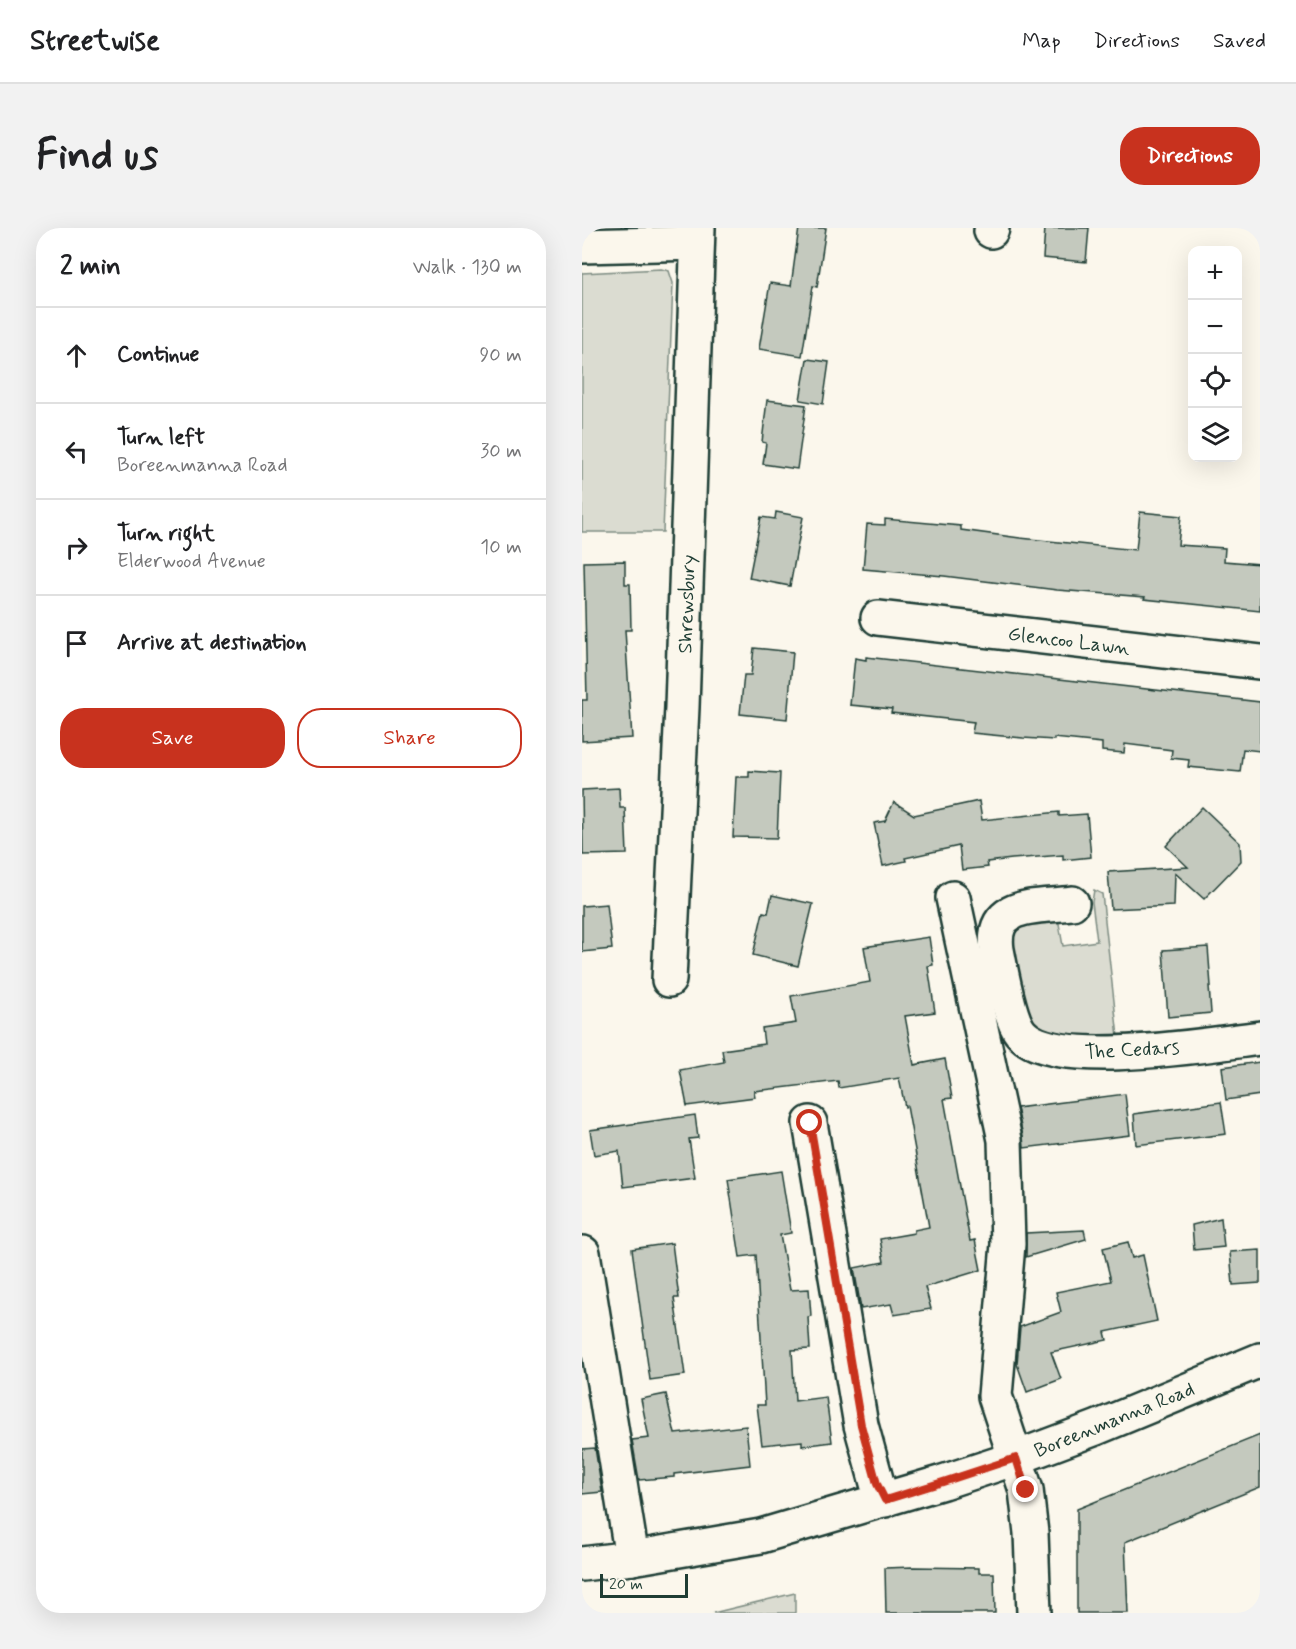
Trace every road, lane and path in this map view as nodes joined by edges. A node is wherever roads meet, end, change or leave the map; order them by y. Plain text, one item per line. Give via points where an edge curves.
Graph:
1 (698, 236) edge
2 (582, 246) edge
3 (878, 618) dead end
4 (1260, 662) edge
5 (953, 898) dead end
6 (1072, 903) dead end
7 (669, 980) dead end
8 (1260, 1038) edge
9 (810, 1123) dead end
10 (583, 1253) edge
11 (1260, 1360) edge
12 (1016, 1458) junction
13 (885, 1500) junction
14 (632, 1558) junction
15 (582, 1564) edge
16 (1034, 1613) edge

1 - 2 street
1 - 7 street, Shrewsbury
3 - 4 street, Glencoo Lawn
5 - 12 street via 1005,1140 1008,1244 994,1389
6 - 8 street, The Cedars via 1022,909 1004,916 999,925 997,950 1015,1025 1022,1035 1052,1048 1101,1053
9 - 13 street via 861,1425
10 - 14 street
11 - 12 street, Boreenmanna Road
12 - 13 street, Boreenmanna Road
12 - 16 street via 1026,1490 1031,1533
13 - 14 street, Boreenmanna Road via 761,1536
14 - 15 street, Boreenmanna Road

